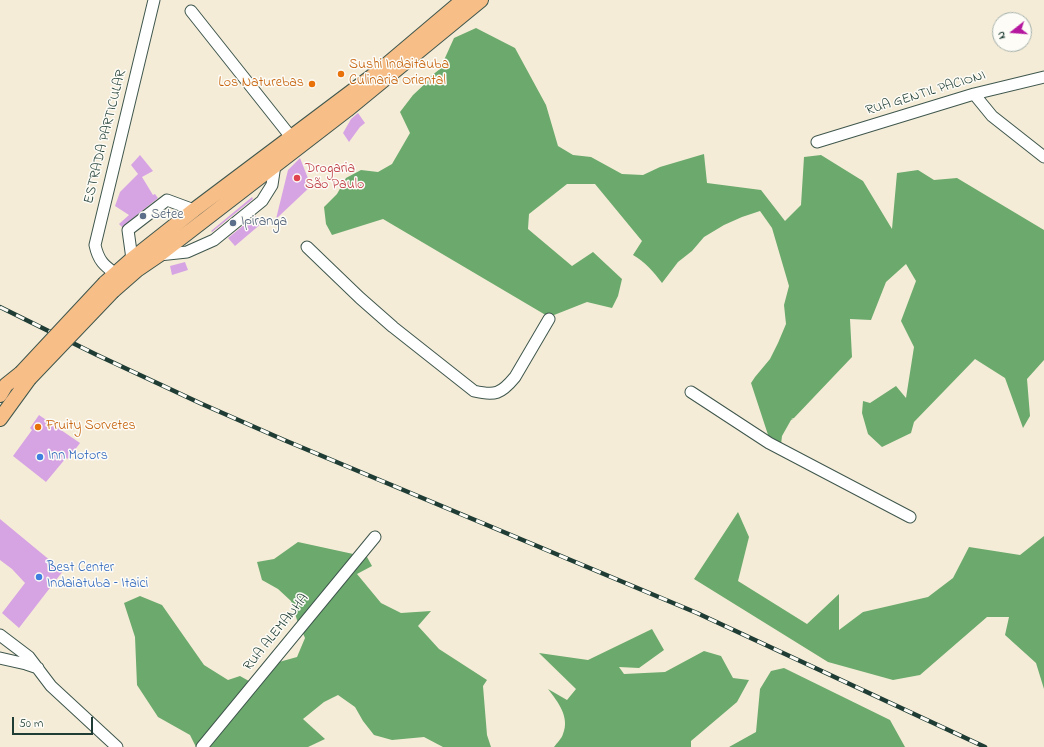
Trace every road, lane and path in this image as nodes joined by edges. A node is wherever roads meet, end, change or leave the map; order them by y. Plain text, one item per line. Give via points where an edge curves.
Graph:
1 (154, 0) edge
2 (463, 0) edge
3 (481, 0) edge
4 (191, 11) dead end
5 (1044, 77) edge
6 (974, 94) junction
7 (292, 137) junction
8 (817, 142) dead end
9 (1044, 157) edge
10 (275, 165) junction
11 (194, 210) junction
12 (306, 247) dead end
13 (159, 255) junction
14 (132, 259) junction
15 (115, 282) junction
16 (549, 319) dead end
17 (6, 388) edge
18 (691, 392) dead end
19 (0, 419) edge
20 (910, 517) dead end
21 (374, 537) dead end
22 (0, 635) edge
23 (0, 648) edge
24 (0, 658) edge
25 (39, 669) junction
26 (117, 747) edge
27 (202, 747) edge

1 - 15 street, ESTRADA PARTICULAR via 95,245 97,254
2 - 7 main road via 379,71
3 - 10 main road
4 - 7 street
5 - 6 street, RUA GENTIL PACIONI
6 - 8 street, RUA GENTIL PACIONI
6 - 9 street via 992,116
7 - 11 main road
10 - 13 main road
10 - 13 street via 272,185 262,201 214,240 187,252
11 - 14 main road
11 - 14 street via 167,200 128,230
12 - 16 street via 382,318 474,391 494,394 508,385
13 - 15 main road
14 - 15 main road
15 - 17 main road, bridge via 25,376
17 - 19 main road
18 - 20 street via 769,443
21 - 27 street, RUA ALEMANHA
22 - 23 street
22 - 25 street via 29,657
24 - 25 street
25 - 26 street via 51,686

